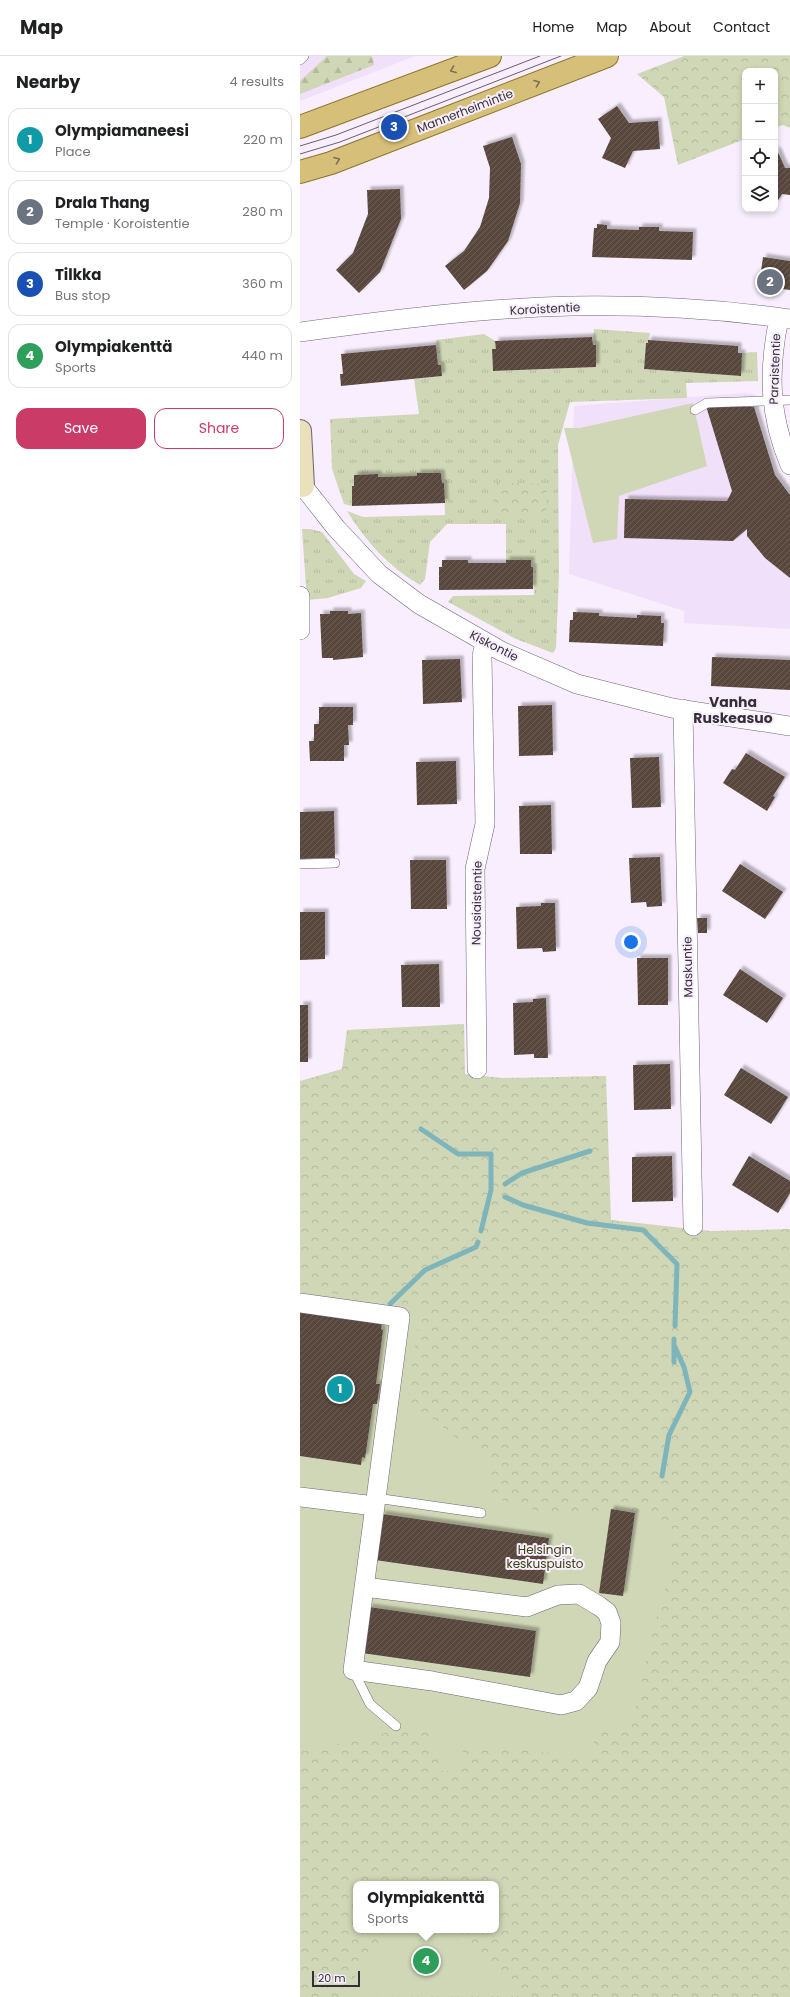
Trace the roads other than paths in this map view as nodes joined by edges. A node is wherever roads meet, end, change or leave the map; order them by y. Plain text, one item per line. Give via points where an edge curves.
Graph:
1 (304, 56) edge
2 (490, 56) edge
3 (607, 56) edge
4 (300, 60) edge
5 (300, 128) edge
6 (300, 172) edge
7 (784, 318) edge
8 (300, 332) edge
9 (781, 400) edge
10 (695, 410) dead end
11 (300, 430) edge
12 (790, 465) edge
13 (301, 494) edge
14 (300, 596) edge
15 (300, 630) edge
16 (485, 643) junction
17 (682, 709) junction
18 (790, 726) edge
19 (335, 863) dead end
20 (300, 864) edge
21 (477, 1069) dead end
22 (693, 1226) dead end
23 (300, 1303) edge
24 (300, 1497) edge
25 (375, 1502) junction
26 (480, 1513) dead end
27 (364, 1587) junction
28 (353, 1670) junction
29 (396, 1726) dead end

1 - 4 lane
2 -> 5 main road
6 -> 3 main road, Mannerheimintie via 331,163
7 - 8 street, Koroistentie via 706,311 572,306 442,315
7 - 9 street, Paraistentie via 773,349
9 - 10 lane via 707,402
9 - 12 street, Paraistentie via 776,425
11 - 13 street, Kiskontie
13 - 16 street, Kiskontie via 379,574 419,604
14 - 15 street
16 - 17 street, Kiskontie via 577,684
16 - 21 street, Nousiaistentie via 482,656 485,824 475,869
17 - 18 street, Kiskontie
17 - 22 street, Maskuntie
19 - 20 lane
23 - 25 street via 400,1317
24 - 25 street
25 - 26 lane
25 - 27 street
27 - 28 street
27 - 28 street via 527,1607 558,1595 579,1594 607,1612 611,1622 610,1642 598,1661 588,1688 576,1701 561,1705 432,1681
28 - 29 lane via 370,1704

